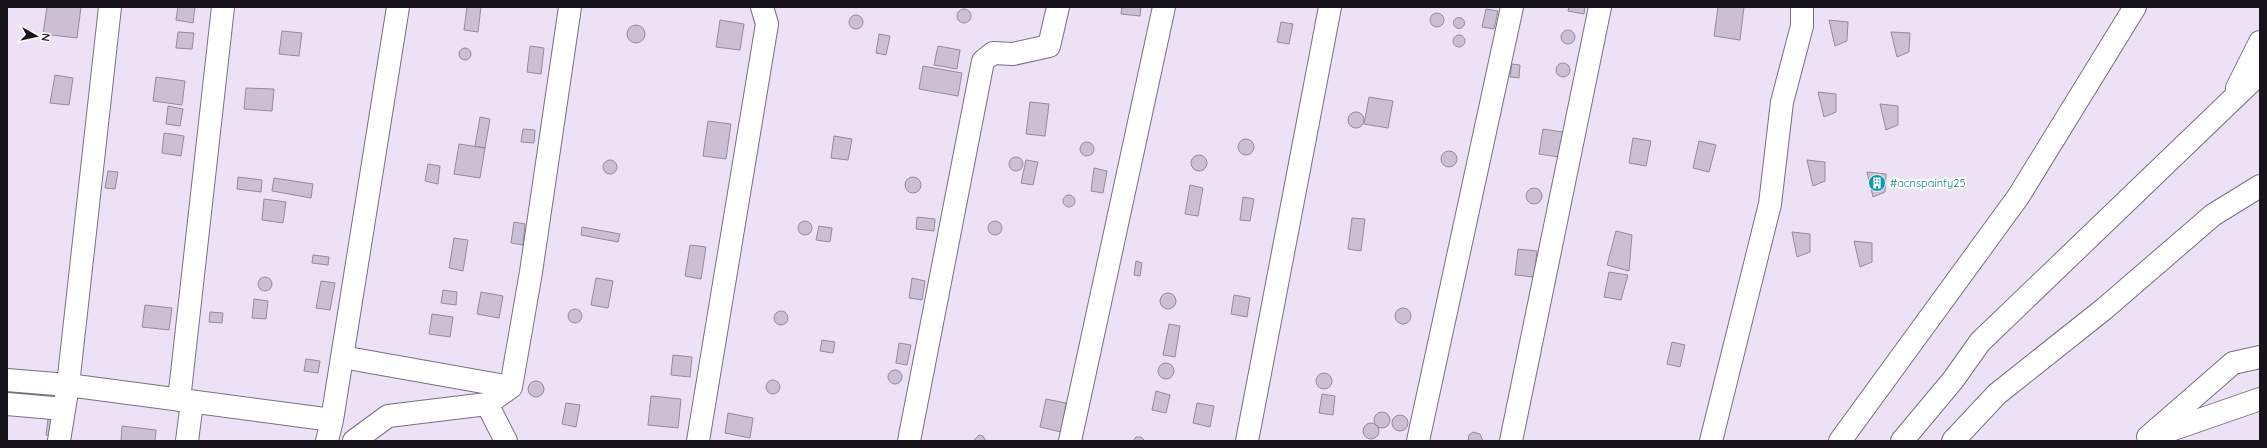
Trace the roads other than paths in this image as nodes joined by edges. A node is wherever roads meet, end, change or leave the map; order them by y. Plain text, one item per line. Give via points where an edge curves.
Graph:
1 (110, 7) edge
2 (223, 7) edge
3 (398, 7) edge
4 (570, 7) edge
5 (762, 7) edge
6 (1058, 7) edge
7 (1164, 7) edge
8 (1330, 7) edge
9 (1512, 7) edge
10 (1600, 7) edge
11 (1802, 7) edge
12 (2135, 7) edge
13 (2260, 42) edge
14 (2260, 73) edge
15 (2230, 101) junction
16 (2260, 186) edge
17 (342, 357) junction
18 (2260, 357) edge
19 (7, 380) edge
20 (68, 385) junction
21 (510, 387) junction
22 (2260, 399) edge
23 (186, 401) junction
24 (7, 404) edge
25 (487, 404) junction
26 (64, 409) junction
27 (332, 420) junction
28 (2143, 439) edge
29 (59, 441) edge
30 (187, 441) edge
31 (327, 441) edge
32 (354, 441) edge
33 (506, 441) edge
34 (698, 441) edge
35 (909, 441) edge
36 (1070, 441) edge
37 (1247, 441) edge
38 (1418, 441) edge
39 (1511, 441) edge
40 (1711, 441) edge
41 (1840, 441) edge
42 (1902, 441) edge
43 (1953, 441) edge

1 - 20 street
2 - 23 street
3 - 17 street
4 - 21 street via 532,265
5 - 34 street via 767,24
6 - 35 street via 1049,46 1013,54 993,53 983,61
7 - 36 street
8 - 37 street
9 - 38 street
10 - 39 street
11 - 40 street via 1802,26 1782,102 1770,204
12 - 41 street via 2018,197
13 - 15 street
14 - 15 street
15 - 42 street via 1980,342 1953,380
16 - 43 street via 2213,215 2104,309 1997,394
17 - 21 street
17 - 27 street
18 - 28 street via 2233,363
19 - 20 street
20 - 23 street
20 - 26 street
21 - 25 street
22 - 28 street
23 - 27 street
23 - 30 street
24 - 26 street
25 - 32 street via 388,416
25 - 33 street
26 - 29 street
27 - 31 street

